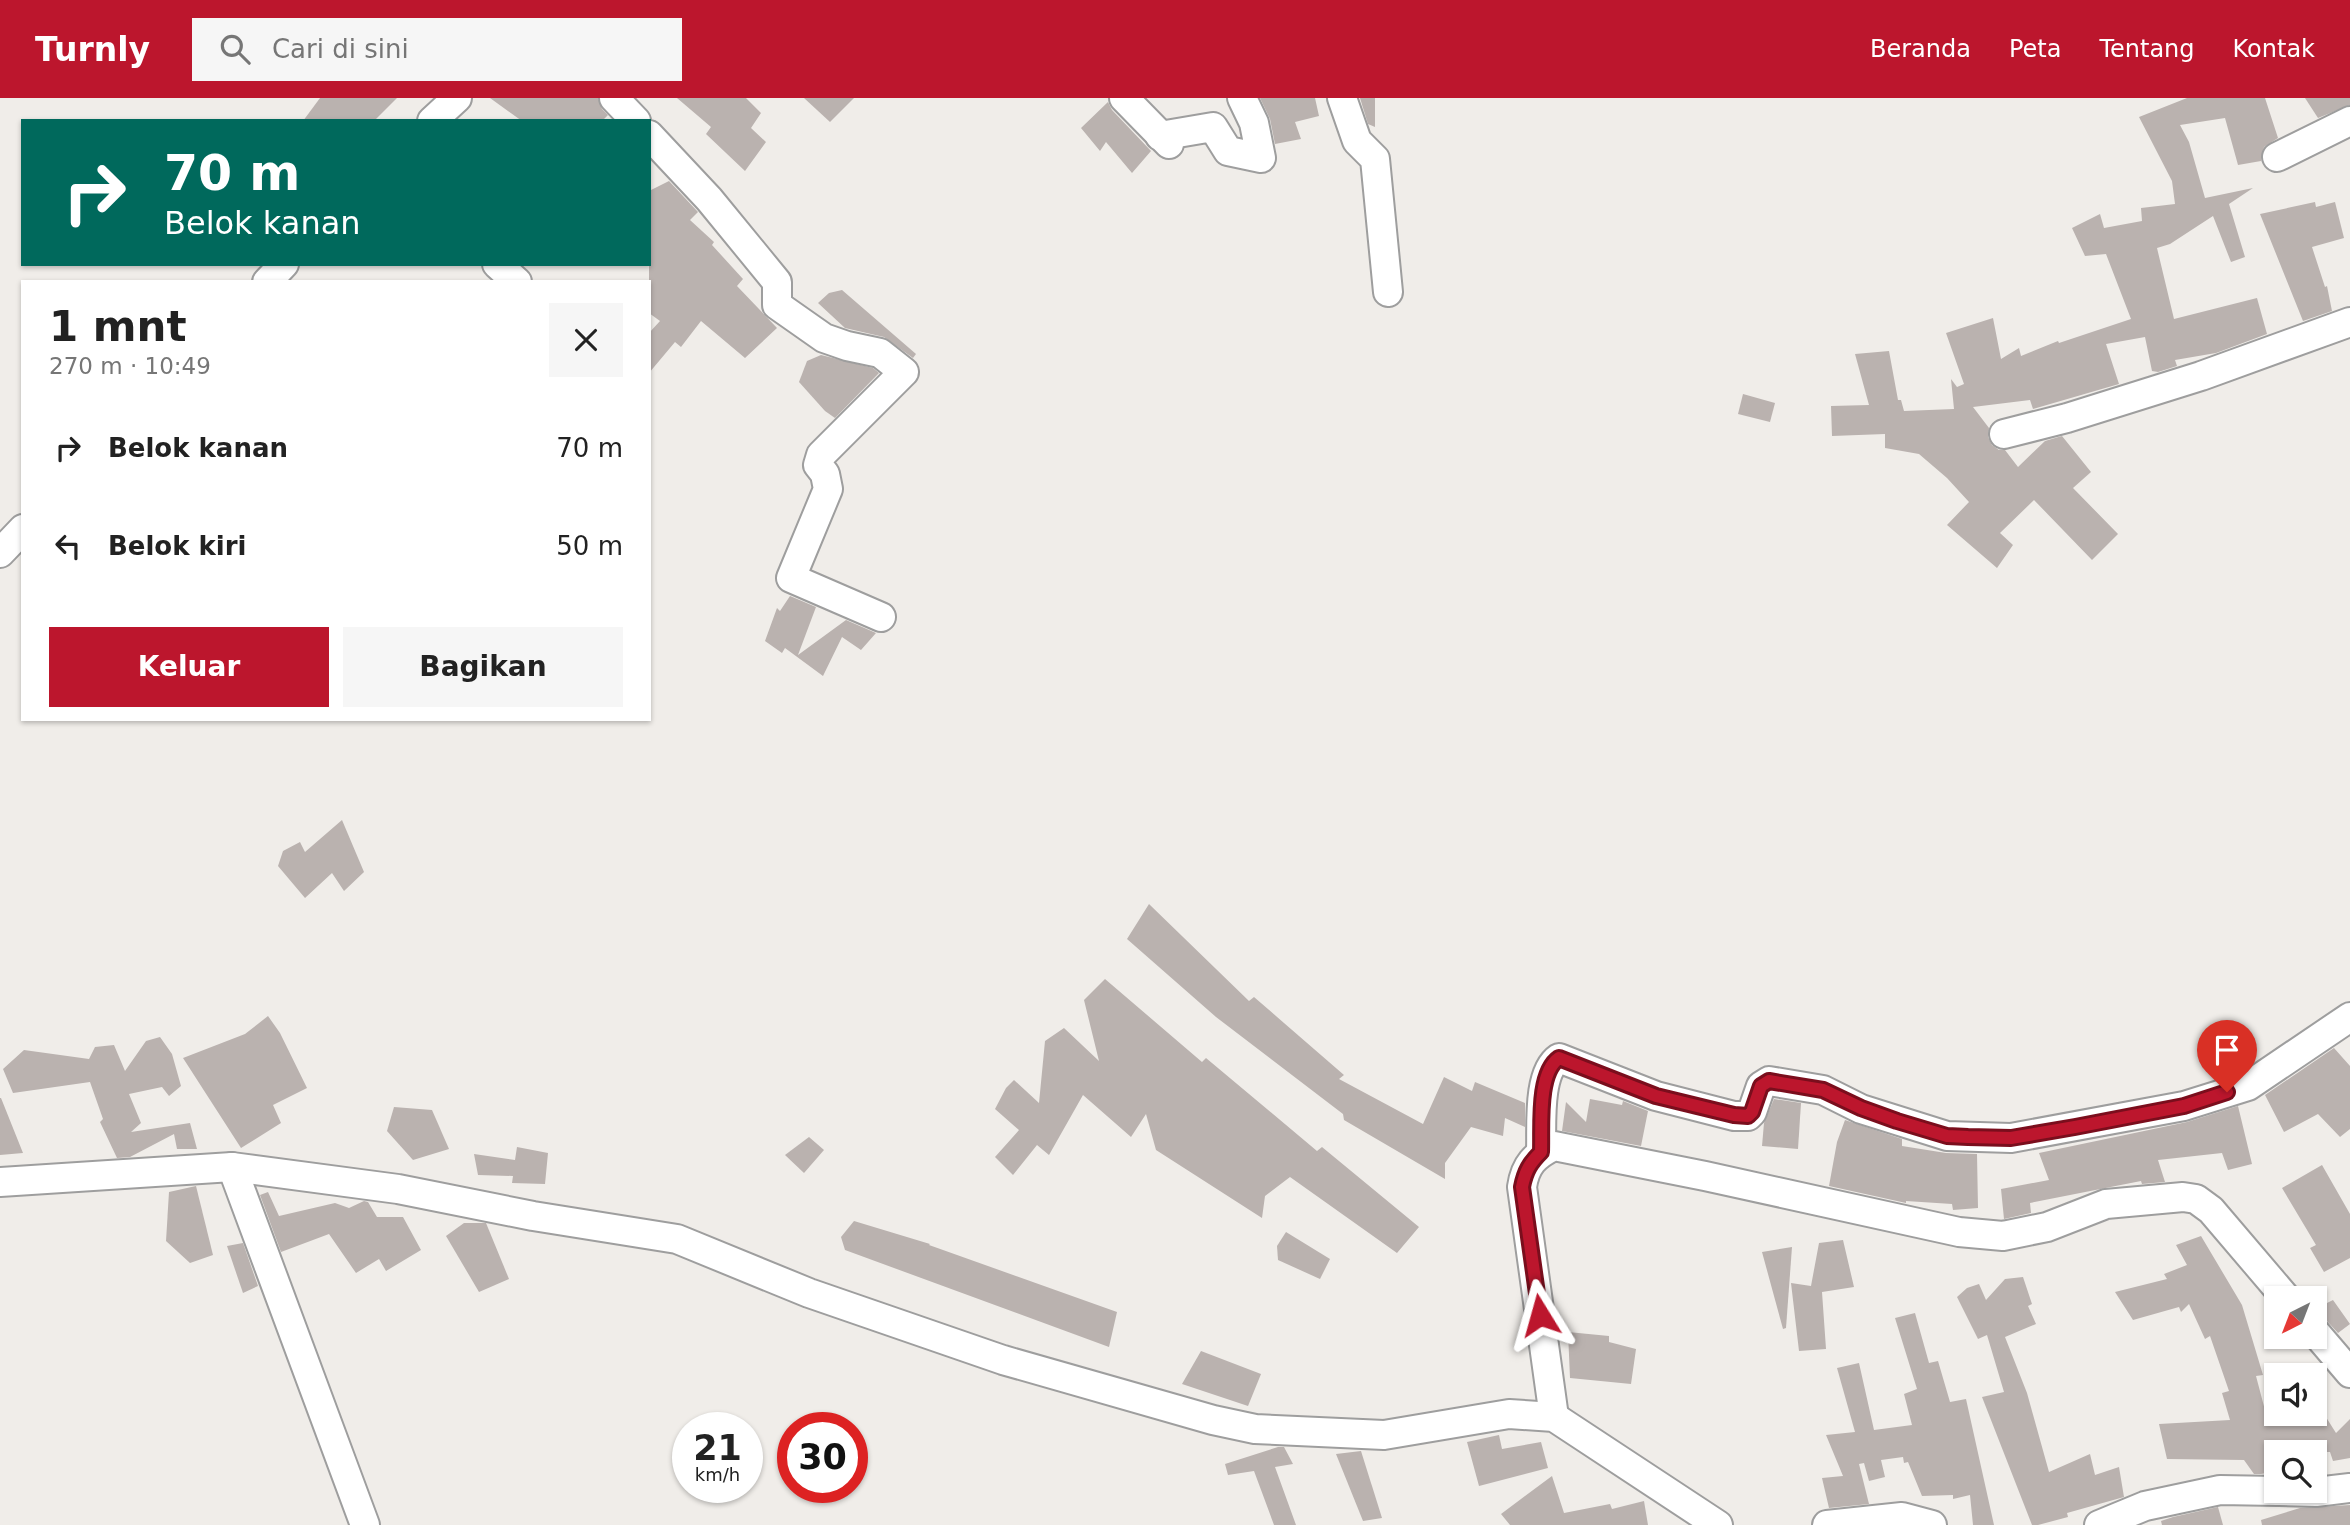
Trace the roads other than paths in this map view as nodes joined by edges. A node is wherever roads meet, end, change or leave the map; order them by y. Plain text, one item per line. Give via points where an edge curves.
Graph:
1 (457, 98) edge
2 (614, 98) edge
3 (1124, 98) edge
4 (1242, 98) edge
5 (1342, 98) edge
6 (434, 119) edge
7 (634, 119) edge
8 (2350, 121) edge
9 (651, 137) edge
10 (2277, 157) dead end
11 (282, 266) edge
12 (499, 266) edge
13 (269, 280) edge
14 (515, 280) edge
15 (1388, 292) dead end
16 (2350, 322) edge
17 (2004, 434) dead end
18 (21, 531) edge
19 (0, 553) edge
20 (881, 617) dead end
21 (2350, 1017) edge
22 (1541, 1152) junction
23 (232, 1167) junction
24 (0, 1182) edge
25 (2276, 1286) edge
26 (2328, 1347) edge
27 (2350, 1373) edge
28 (1554, 1418) junction
29 (2350, 1489) edge
30 (2264, 1491) edge
31 (2327, 1491) edge
32 (365, 1525) edge
33 (1718, 1525) edge
34 (1827, 1525) edge
35 (1932, 1525) edge
36 (2099, 1525) edge

1 - 6 street
2 - 7 street
3 - 4 street via 1164,140 1213,127 1228,151 1261,158 1254,123
5 - 15 street via 1357,141 1375,159
8 - 10 street
9 - 20 street via 778,282 777,305 824,338 880,353 904,372 821,455 818,465 828,489 791,578
11 - 13 street
12 - 14 street
16 - 17 street via 2201,376
18 - 19 street
21 - 22 street via 2248,1086 2184,1106 2011,1138 1947,1136 1861,1108 1823,1090 1769,1081 1761,1086 1748,1116 1734,1115 1656,1096 1559,1058 1544,1083
22 - 25 street via 1554,1146 1570,1148 1959,1231 2003,1236 2047,1227 2106,1205 2196,1199 2211,1210
22 - 28 street via 1524,1173 1522,1187
23 - 24 street
23 - 28 street via 398,1189 677,1239 809,1293 1003,1360 1255,1429 1384,1435 1509,1414
23 - 32 street
26 - 27 street
28 - 33 street
29 - 31 street
30 - 36 street via 2220,1490 2145,1506
34 - 35 street via 1902,1517

